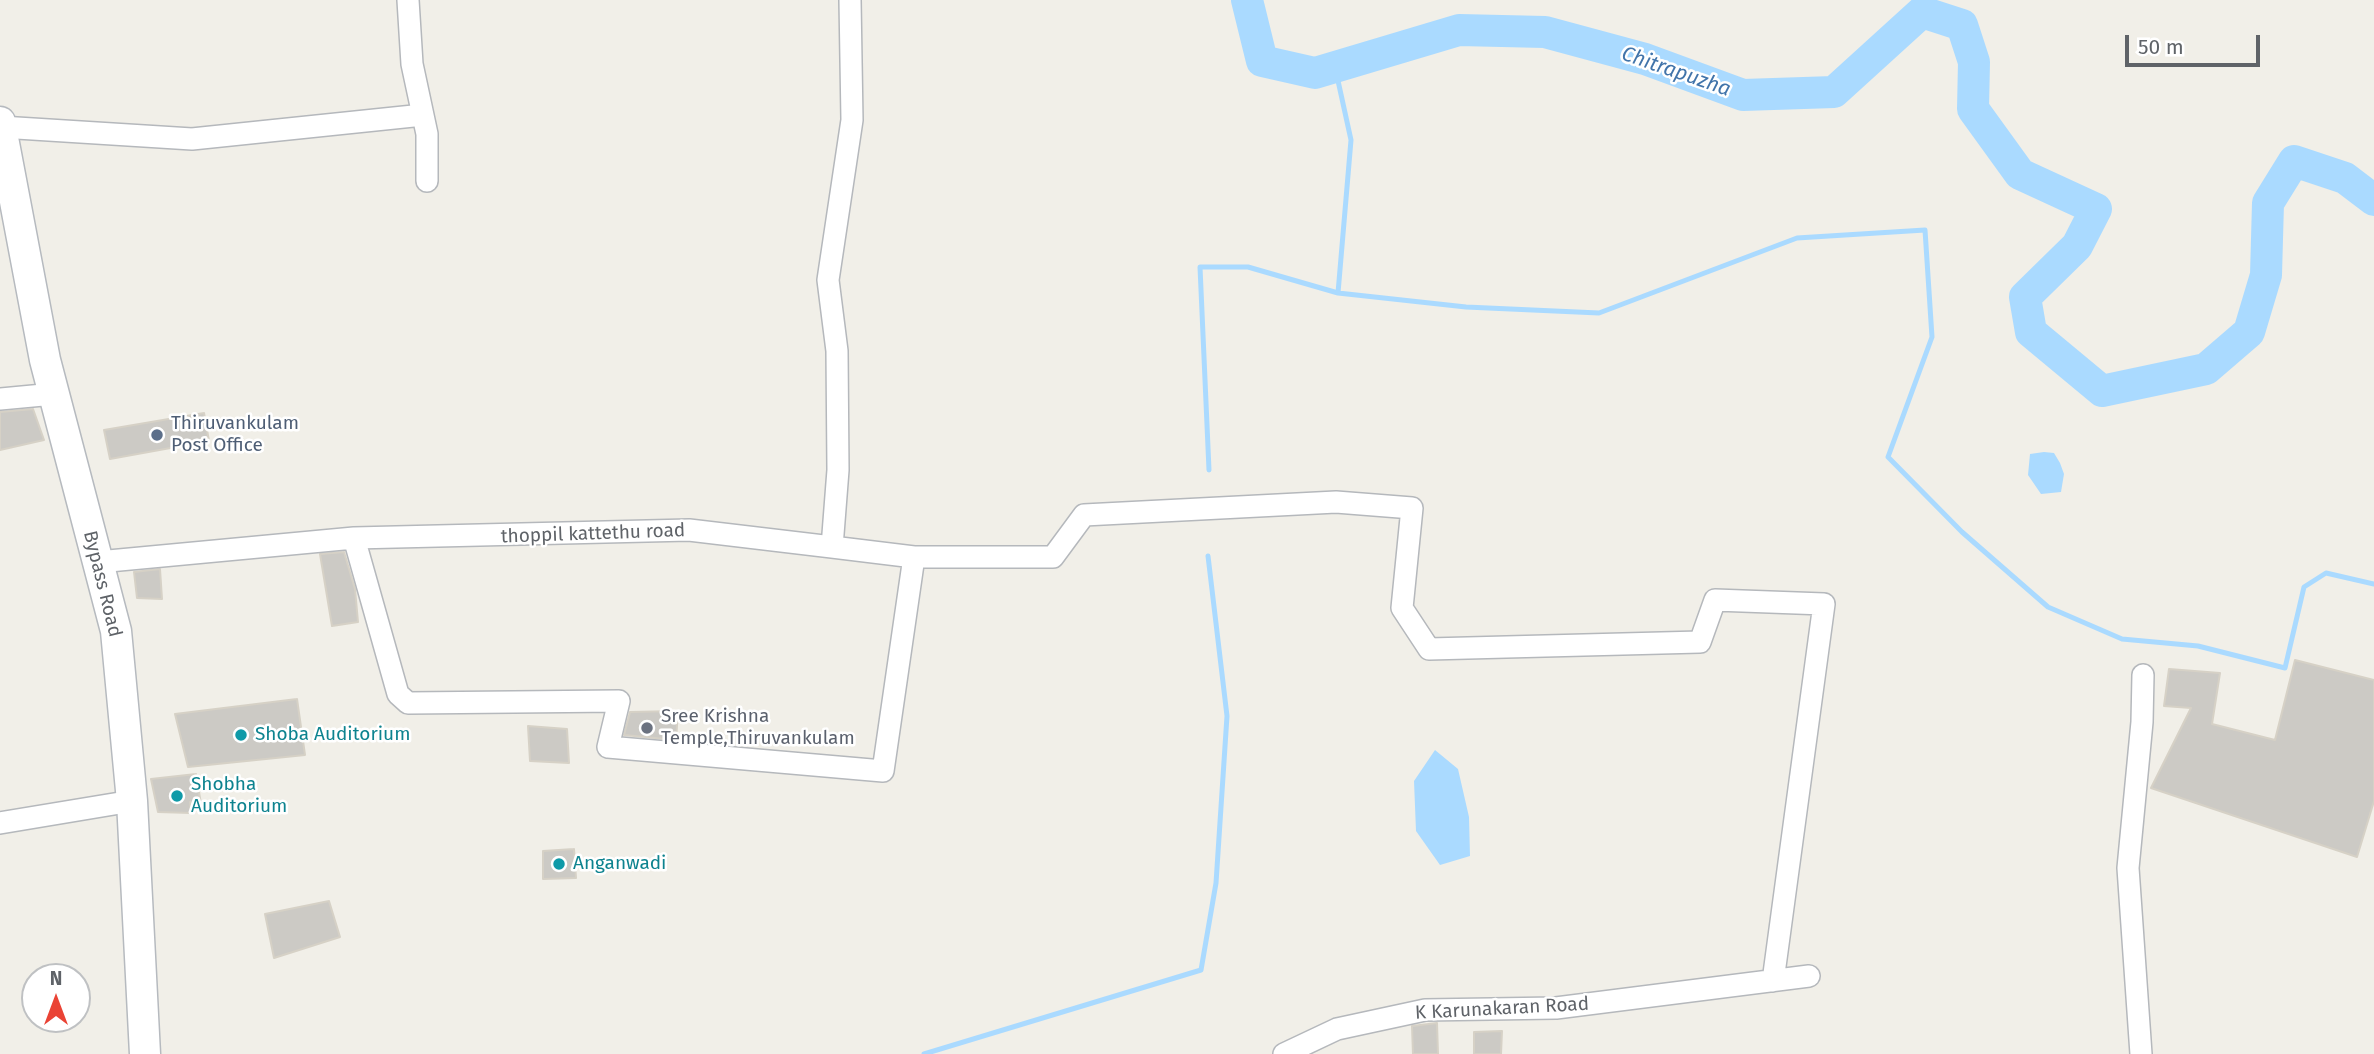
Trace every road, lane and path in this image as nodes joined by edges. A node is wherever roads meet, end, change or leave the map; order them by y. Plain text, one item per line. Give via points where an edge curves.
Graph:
1 (408, 0) edge
2 (850, 0) edge
3 (423, 115) junction
4 (0, 125) edge
5 (427, 181) dead end
6 (54, 394) junction
7 (0, 399) edge
8 (354, 538) junction
9 (832, 547) junction
10 (914, 557) junction
11 (98, 562) junction
12 (2143, 675) dead end
13 (132, 801) junction
14 (0, 823) edge
15 (1809, 976) dead end
16 (1773, 981) junction
17 (145, 1054) edge
18 (1284, 1054) edge
19 (2141, 1054) edge

1 - 3 street via 412,64
2 - 9 street via 852,120 828,280 837,351 838,470
3 - 4 street via 192,139
3 - 5 street
4 - 6 main road, Bypass Road
6 - 7 street
6 - 11 main road, Bypass Road
8 - 9 street, thoppil kattethu road via 689,530
8 - 10 street via 398,694 408,704 619,701 608,747 883,771
8 - 11 street, thoppil kattethu road
9 - 10 street, thoppil kattethu road
10 - 16 street, thoppil kattethu road via 1053,557 1084,514 1336,502 1412,508 1402,608 1429,649 1700,642 1715,600 1824,604
11 - 13 main road, Bypass Road via 116,631
12 - 19 street via 2128,868
13 - 14 street
13 - 17 main road, Bypass Road
15 - 16 street, K Karunakaran Road
16 - 18 street, K Karunakaran Road via 1556,1008 1425,1010 1337,1029

